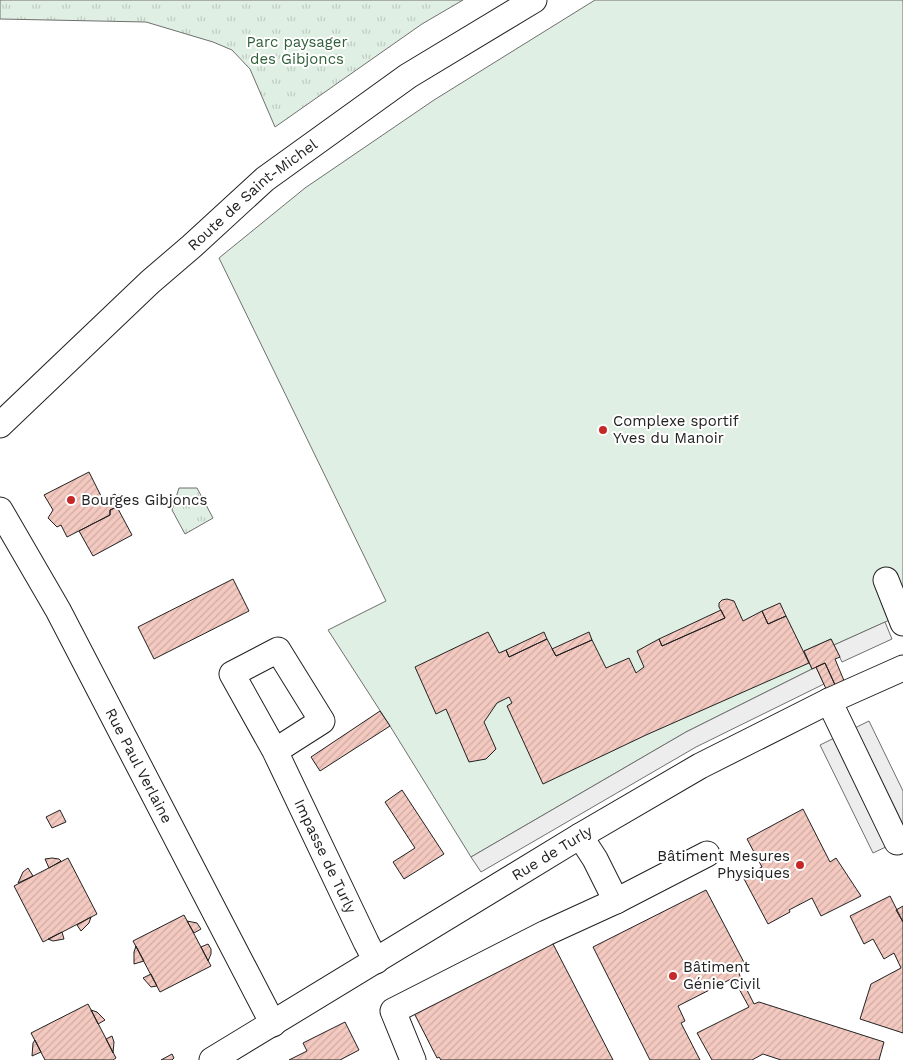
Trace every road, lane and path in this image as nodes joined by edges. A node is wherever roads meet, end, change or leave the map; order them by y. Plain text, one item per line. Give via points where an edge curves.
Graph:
1 (534, 0) edge
2 (0, 425) edge
3 (0, 510) edge
4 (886, 580) dead end
5 (903, 623) edge
6 (903, 668) edge
7 (829, 701) junction
8 (275, 751) dead end
9 (580, 836) junction
10 (897, 842) dead end
11 (706, 854) dead end
12 (616, 901) junction
13 (376, 961) junction
14 (273, 1024) junction
15 (212, 1060) edge
16 (413, 1060) edge

1 - 2 street, Route de Saint-Michel via 408,76 265,179 150,282
3 - 14 street, Rue Paul Verlaine via 58,610
4 - 5 street
6 - 7 street, Rue de Turly
7 - 9 street, Rue de Turly via 700,766
7 - 10 street
8 - 13 street, Impasse de Turly
9 - 12 street
9 - 13 street, Rue de Turly
11 - 12 street
12 - 16 street via 393,1011
13 - 14 street, Rue de Turly
14 - 15 street, Rue de Turly

